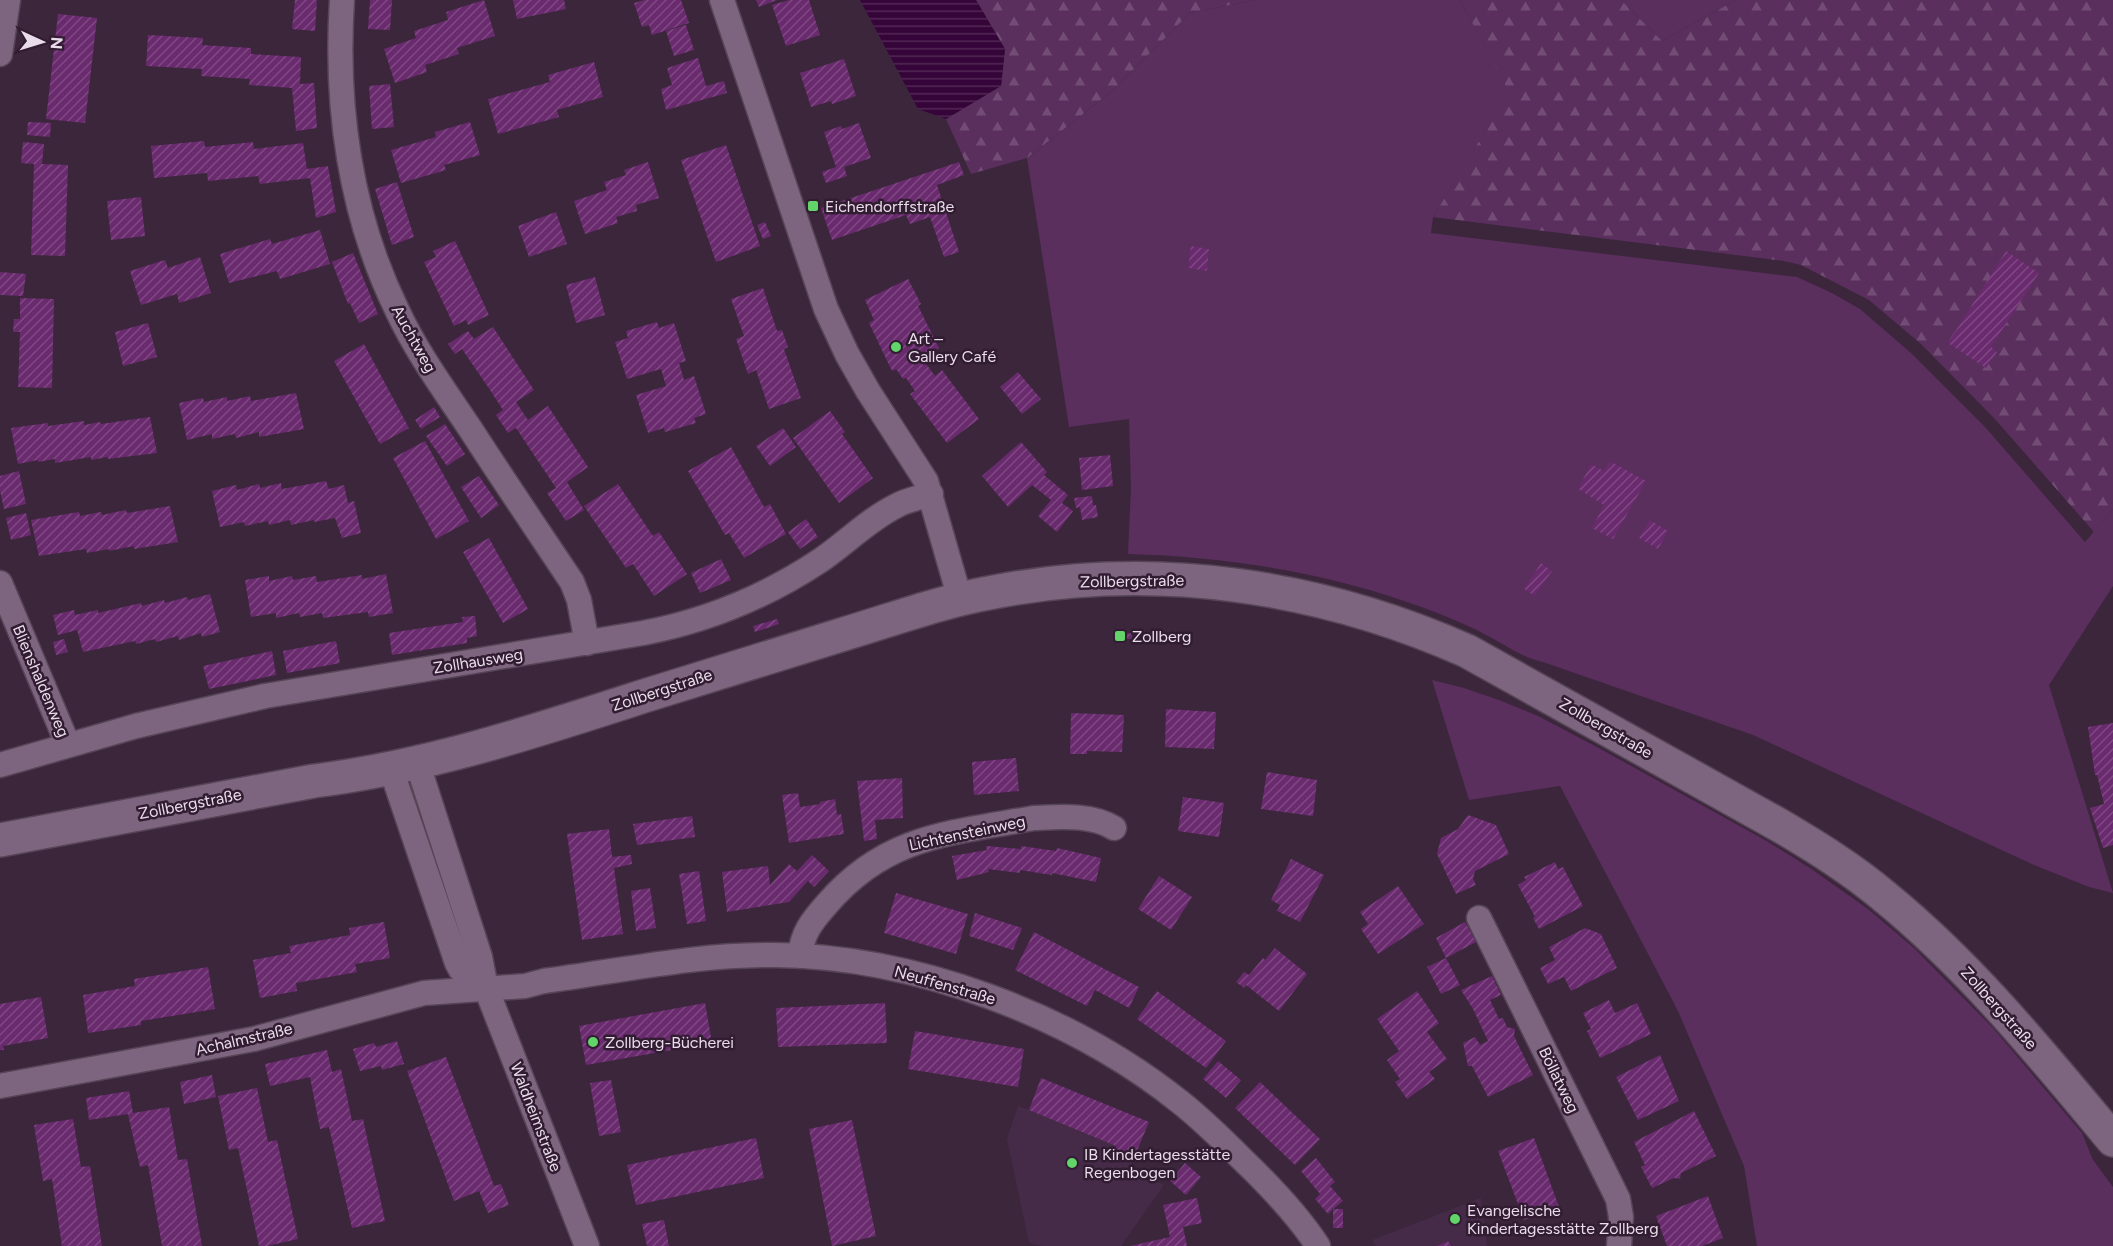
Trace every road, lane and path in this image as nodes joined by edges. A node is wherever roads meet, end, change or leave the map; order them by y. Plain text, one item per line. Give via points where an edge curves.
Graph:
1 (8, 0) edge
2 (342, 0) edge
3 (722, 0) edge
4 (0, 54) edge
5 (931, 494) junction
6 (0, 583) edge
7 (960, 599) junction
8 (587, 643) junction
9 (68, 745) junction
10 (0, 765) edge
11 (404, 766) junction
12 (1114, 828) dead end
13 (0, 840) edge
14 (1479, 918) dead end
15 (800, 956) junction
16 (486, 988) junction
17 (0, 1086) edge
18 (2113, 1140) edge
19 (587, 1246) edge
20 (1318, 1246) edge
21 (1619, 1246) edge

1 - 4 street
2 - 8 street, Auchtweg via 340,73 349,163 385,283 428,365 572,582
3 - 5 street via 826,309 868,391 920,468
5 - 7 street
5 - 8 street, Zollhausweg via 892,508 820,561 731,608 671,628
6 - 9 street, Blienshaldenweg
7 - 11 main road, Zollbergstraße via 542,729
7 - 18 main road, Zollbergstraße via 1104,579 1209,581 1272,589 1332,603 1388,619 1467,651 1779,825 1860,877 1909,917 1972,978
8 - 9 street, Zollhausweg via 265,696
9 - 10 street, Zollhausweg
11 - 13 main road, Zollbergstraße
11 - 16 street via 457,963
12 - 15 street, Lichtensteinweg via 1094,820 1034,818 921,840 901,848 863,870 832,898 804,933
14 - 21 street, Böllatweg via 1618,1199
15 - 16 street, Neuffenstraße via 687,962 525,986
15 - 20 street, Neuffenstraße via 897,970 948,984 1013,1006 1079,1038 1179,1101 1266,1182
16 - 17 street, Achalmstraße via 424,993 254,1039
16 - 19 street, Waldheimstraße

